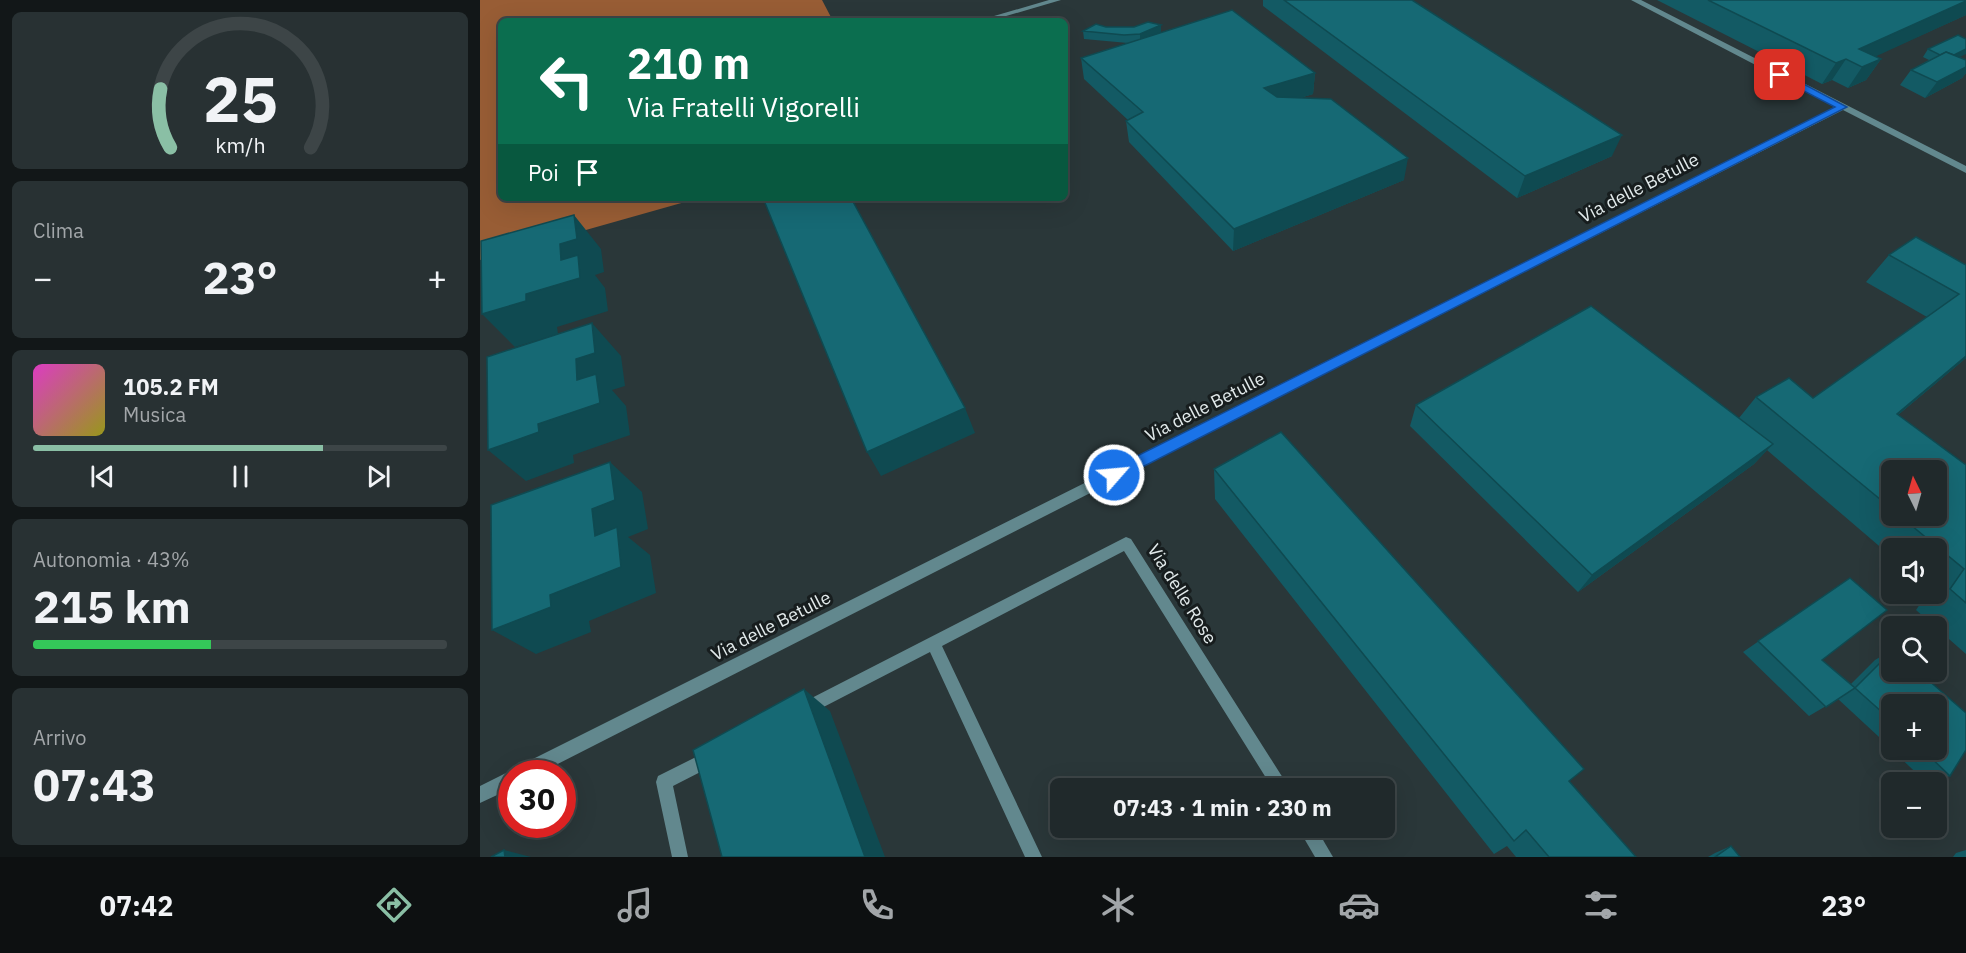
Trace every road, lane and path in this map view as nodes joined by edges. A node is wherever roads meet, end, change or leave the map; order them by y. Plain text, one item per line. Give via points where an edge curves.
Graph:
1 (1057, 0) edge
2 (1635, 0) edge
3 (992, 18) edge
4 (1842, 107) junction
5 (1966, 170) edge
6 (933, 643) junction
7 (788, 718) edge
8 (726, 750) edge
9 (549, 760) edge
10 (1275, 778) edge
11 (498, 786) edge
12 (480, 795) edge
13 (1313, 838) edge
14 (680, 857) edge
15 (1034, 857) edge
16 (1325, 857) edge

1 - 3 street
2 - 4 street
4 - 5 street
4 - 9 street, Via delle Betulle
6 - 7 street, Via delle Rose
6 - 10 street, Via delle Rose via 1126,543
6 - 15 street
8 - 14 street via 664,782
11 - 12 street
13 - 16 street

